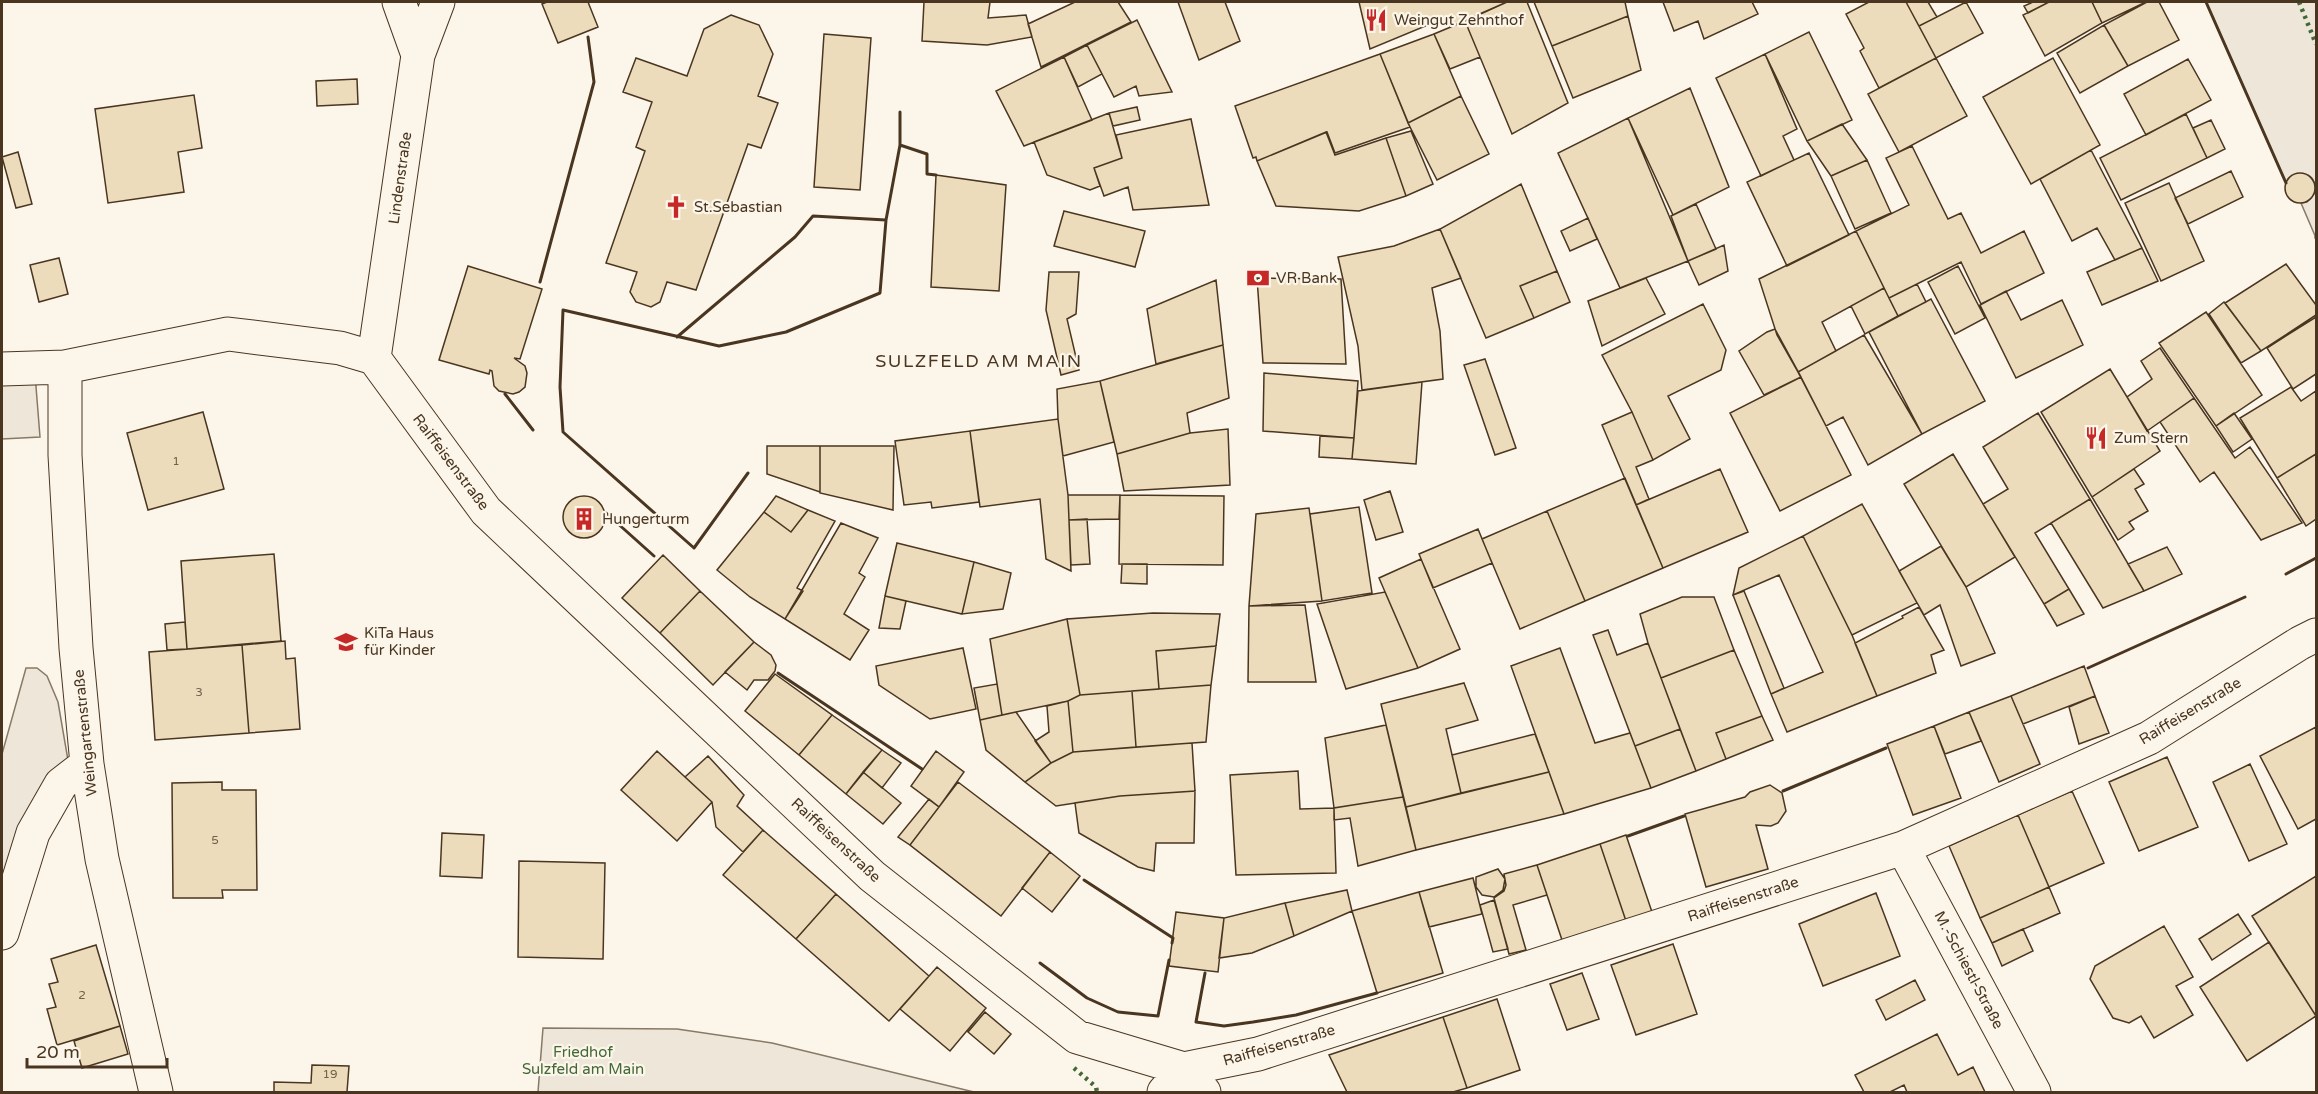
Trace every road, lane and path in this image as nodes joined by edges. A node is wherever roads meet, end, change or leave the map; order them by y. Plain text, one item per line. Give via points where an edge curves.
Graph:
1 (399, 2) edge
2 (438, 2) edge
3 (418, 55) junction
4 (374, 358) junction
5 (65, 367) junction
6 (2, 369) edge
7 (2316, 635) edge
8 (87, 764) junction
9 (1903, 848) junction
10 (2, 933) edge
11 (1184, 1085) edge
12 (156, 1092) edge
13 (2034, 1092) edge

1 - 3 street, Lindenstraße
2 - 3 street
3 - 4 street, Lindenstraße
4 - 5 street via 340,348 228,334
4 - 11 street, Raiffeisenstraße via 486,511 872,876 1077,1037
5 - 6 street
5 - 8 street, Weingartenstraße via 66,478
7 - 9 street, Raiffeisenstraße via 2149,738
8 - 10 street via 61,784 46,807 33,833
8 - 12 street, Weingartenstraße via 102,859
9 - 11 street, Raiffeisenstraße via 1258,1054
9 - 13 street, M.-Schiestl-Straße

